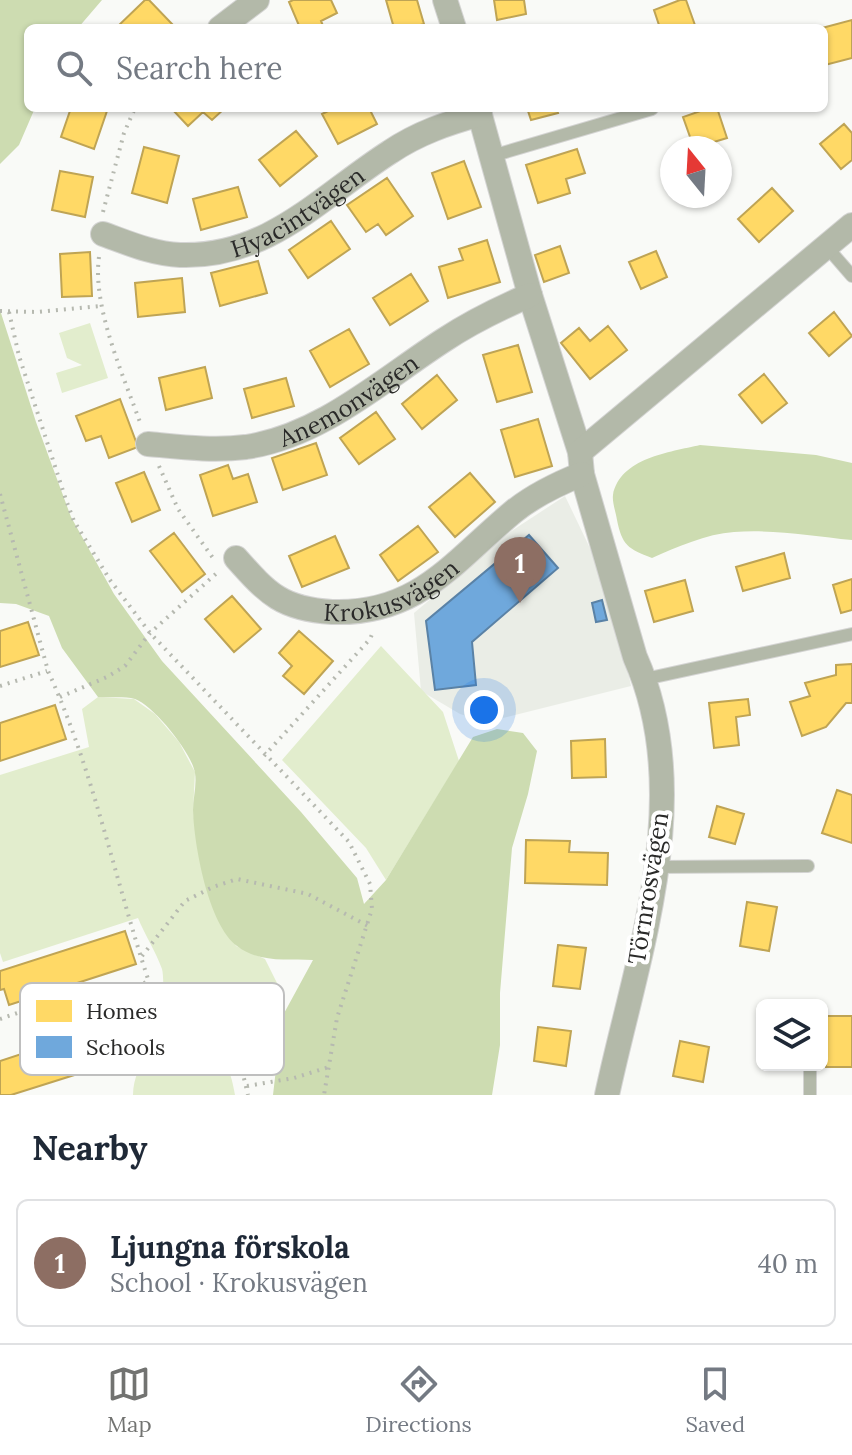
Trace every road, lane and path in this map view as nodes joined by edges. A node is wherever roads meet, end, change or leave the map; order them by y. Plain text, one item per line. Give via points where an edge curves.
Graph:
1 (257, 0) edge
2 (445, 0) edge
3 (225, 24) edge
4 (453, 24) edge
5 (133, 112) edge
6 (476, 112) edge
7 (479, 112) edge
8 (642, 112) edge
9 (492, 156) junction
10 (852, 225) edge
11 (103, 234) junction
12 (826, 246) junction
13 (852, 276) edge
14 (530, 295) junction
15 (102, 306) junction
16 (0, 311) edge
17 (9, 312) junction
18 (148, 444) junction
19 (581, 463) junction
20 (0, 494) edge
21 (236, 558) dead end
22 (376, 609) junction
23 (150, 633) junction
24 (852, 634) edge
25 (48, 671) junction
26 (645, 679) junction
27 (0, 686) edge
28 (60, 697) junction
29 (264, 756) junction
30 (808, 866) dead end
31 (656, 867) junction
32 (368, 926) junction
33 (142, 956) junction
34 (148, 981) joint
35 (144, 983) edge
36 (20, 1012) edge
37 (0, 1019) edge
38 (329, 1067) junction
39 (810, 1071) edge
40 (244, 1075) edge
41 (247, 1086) junction
42 (248, 1095) edge
43 (324, 1095) edge
44 (607, 1095) edge
45 (810, 1095) edge

1 - 3 street
2 - 4 street
5 - 11 path via 103,210
6 - 11 street, Hyacintvägen via 411,139 283,229 251,243 181,255
7 - 9 street, Törnrosvägen
8 - 9 lane
9 - 14 street, Törnrosvägen
10 - 12 street, Krokusvägen
11 - 15 path via 98,261
12 - 13 lane
12 - 19 street, Krokusvägen
14 - 18 street, Anemonvägen via 445,339 332,416 283,437 207,450
14 - 19 street, Törnrosvägen
15 - 17 path
15 - 18 path
16 - 17 path
17 - 23 path via 74,521
18 - 23 path via 178,509 221,570
19 - 22 street, Krokusvägen via 514,511 417,594
19 - 26 street, Törnrosvägen
20 - 25 path
21 - 22 street, Krokusvägen via 264,590 297,608
22 - 29 path via 370,639
23 - 28 path via 125,666
23 - 29 path
24 - 26 lane
25 - 27 path
25 - 28 path
26 - 31 street, Törnrosvägen via 660,744 663,804
28 - 33 path
29 - 32 path via 349,842 370,884
30 - 31 lane
31 - 44 street, Törnrosvägen
32 - 33 path via 308,894 237,879 185,901
32 - 38 path via 337,1018
33 - 34 path
34 - 35 path
36 - 37 path
38 - 41 path
38 - 43 path
39 - 45 lane
40 - 41 path
41 - 42 path

